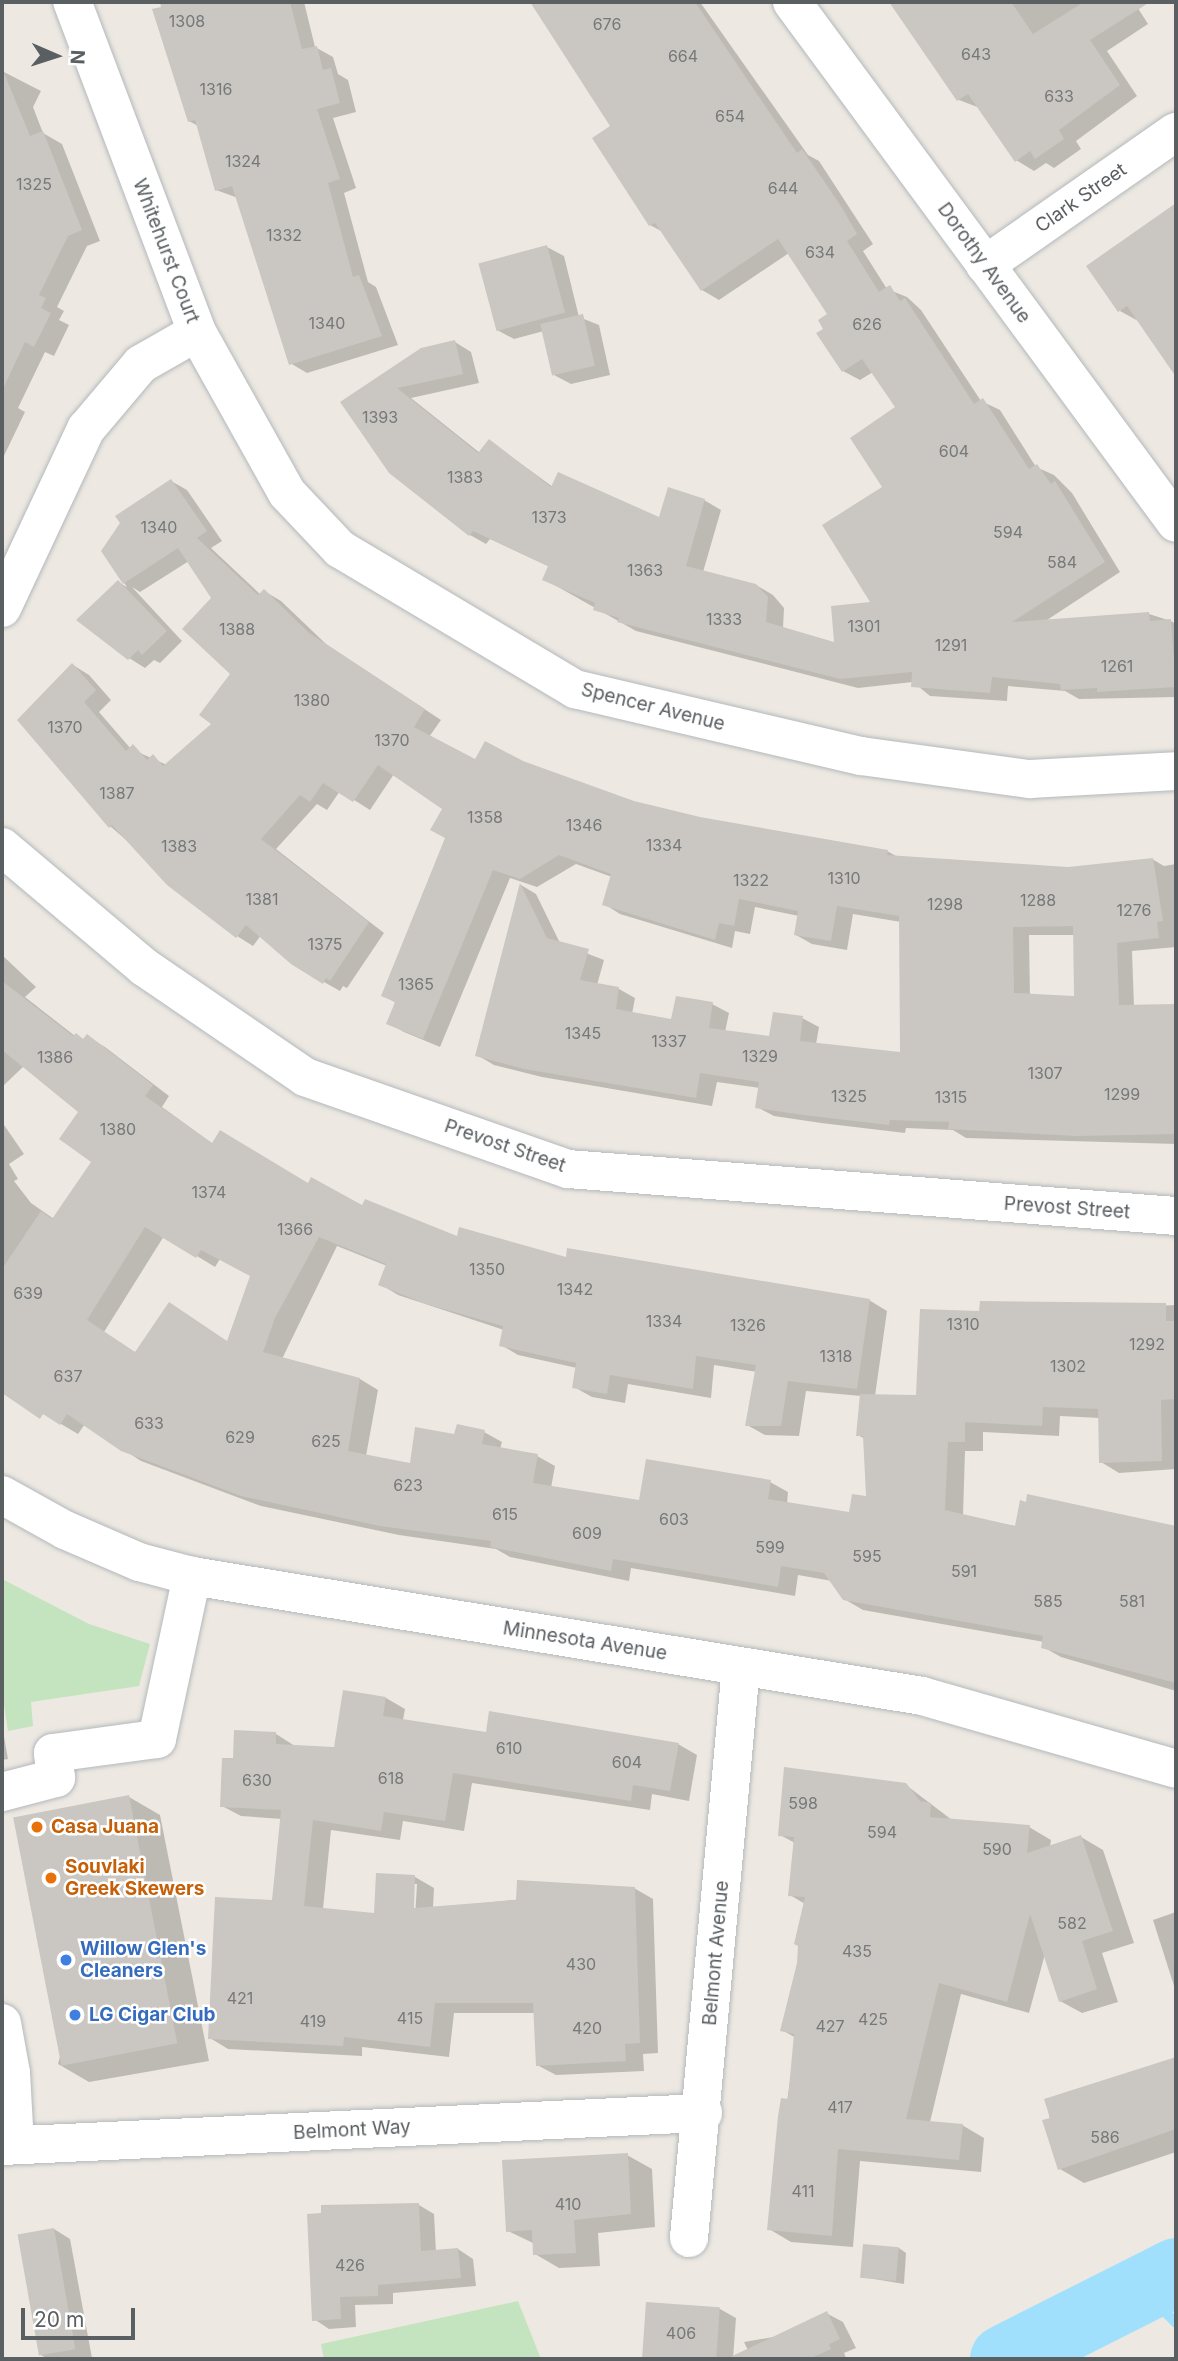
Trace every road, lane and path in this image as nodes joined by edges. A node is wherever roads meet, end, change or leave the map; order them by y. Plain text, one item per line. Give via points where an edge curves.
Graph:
1 (72, 2) edge
2 (792, 2) edge
3 (1176, 132) edge
4 (985, 265) junction
5 (197, 332) junction
6 (1176, 523) edge
7 (2, 608) edge
8 (1176, 771) edge
9 (2, 847) edge
10 (1176, 1216) edge
11 (2, 1495) edge
12 (192, 1576) junction
13 (741, 1667) junction
14 (1176, 1769) edge
15 (2, 1792) edge
16 (2, 2023) edge
17 (703, 2113) junction
18 (8, 2146) edge
19 (689, 2238) dead end

1 - 5 street, Whitehurst Court
2 - 4 street, Dorothy Avenue
3 - 4 street, Clark Street
4 - 6 street, Dorothy Avenue
5 - 7 street, Whitehurst Court via 141,364 86,429
5 - 8 street, Spencer Avenue via 287,493 340,549 575,689 861,756 1030,779
9 - 10 street, Prevost Street via 144,967 305,1077 568,1169
11 - 12 street, Minnesota Avenue via 127,1556
12 - 13 street, Minnesota Avenue
12 - 15 street via 157,1739 53,1752 56,1778
13 - 14 street, Minnesota Avenue via 922,1696
13 - 17 street, Belmont Avenue
16 - 18 street via 11,2073
17 - 18 street, Belmont Way
17 - 19 street, Belmont Avenue

